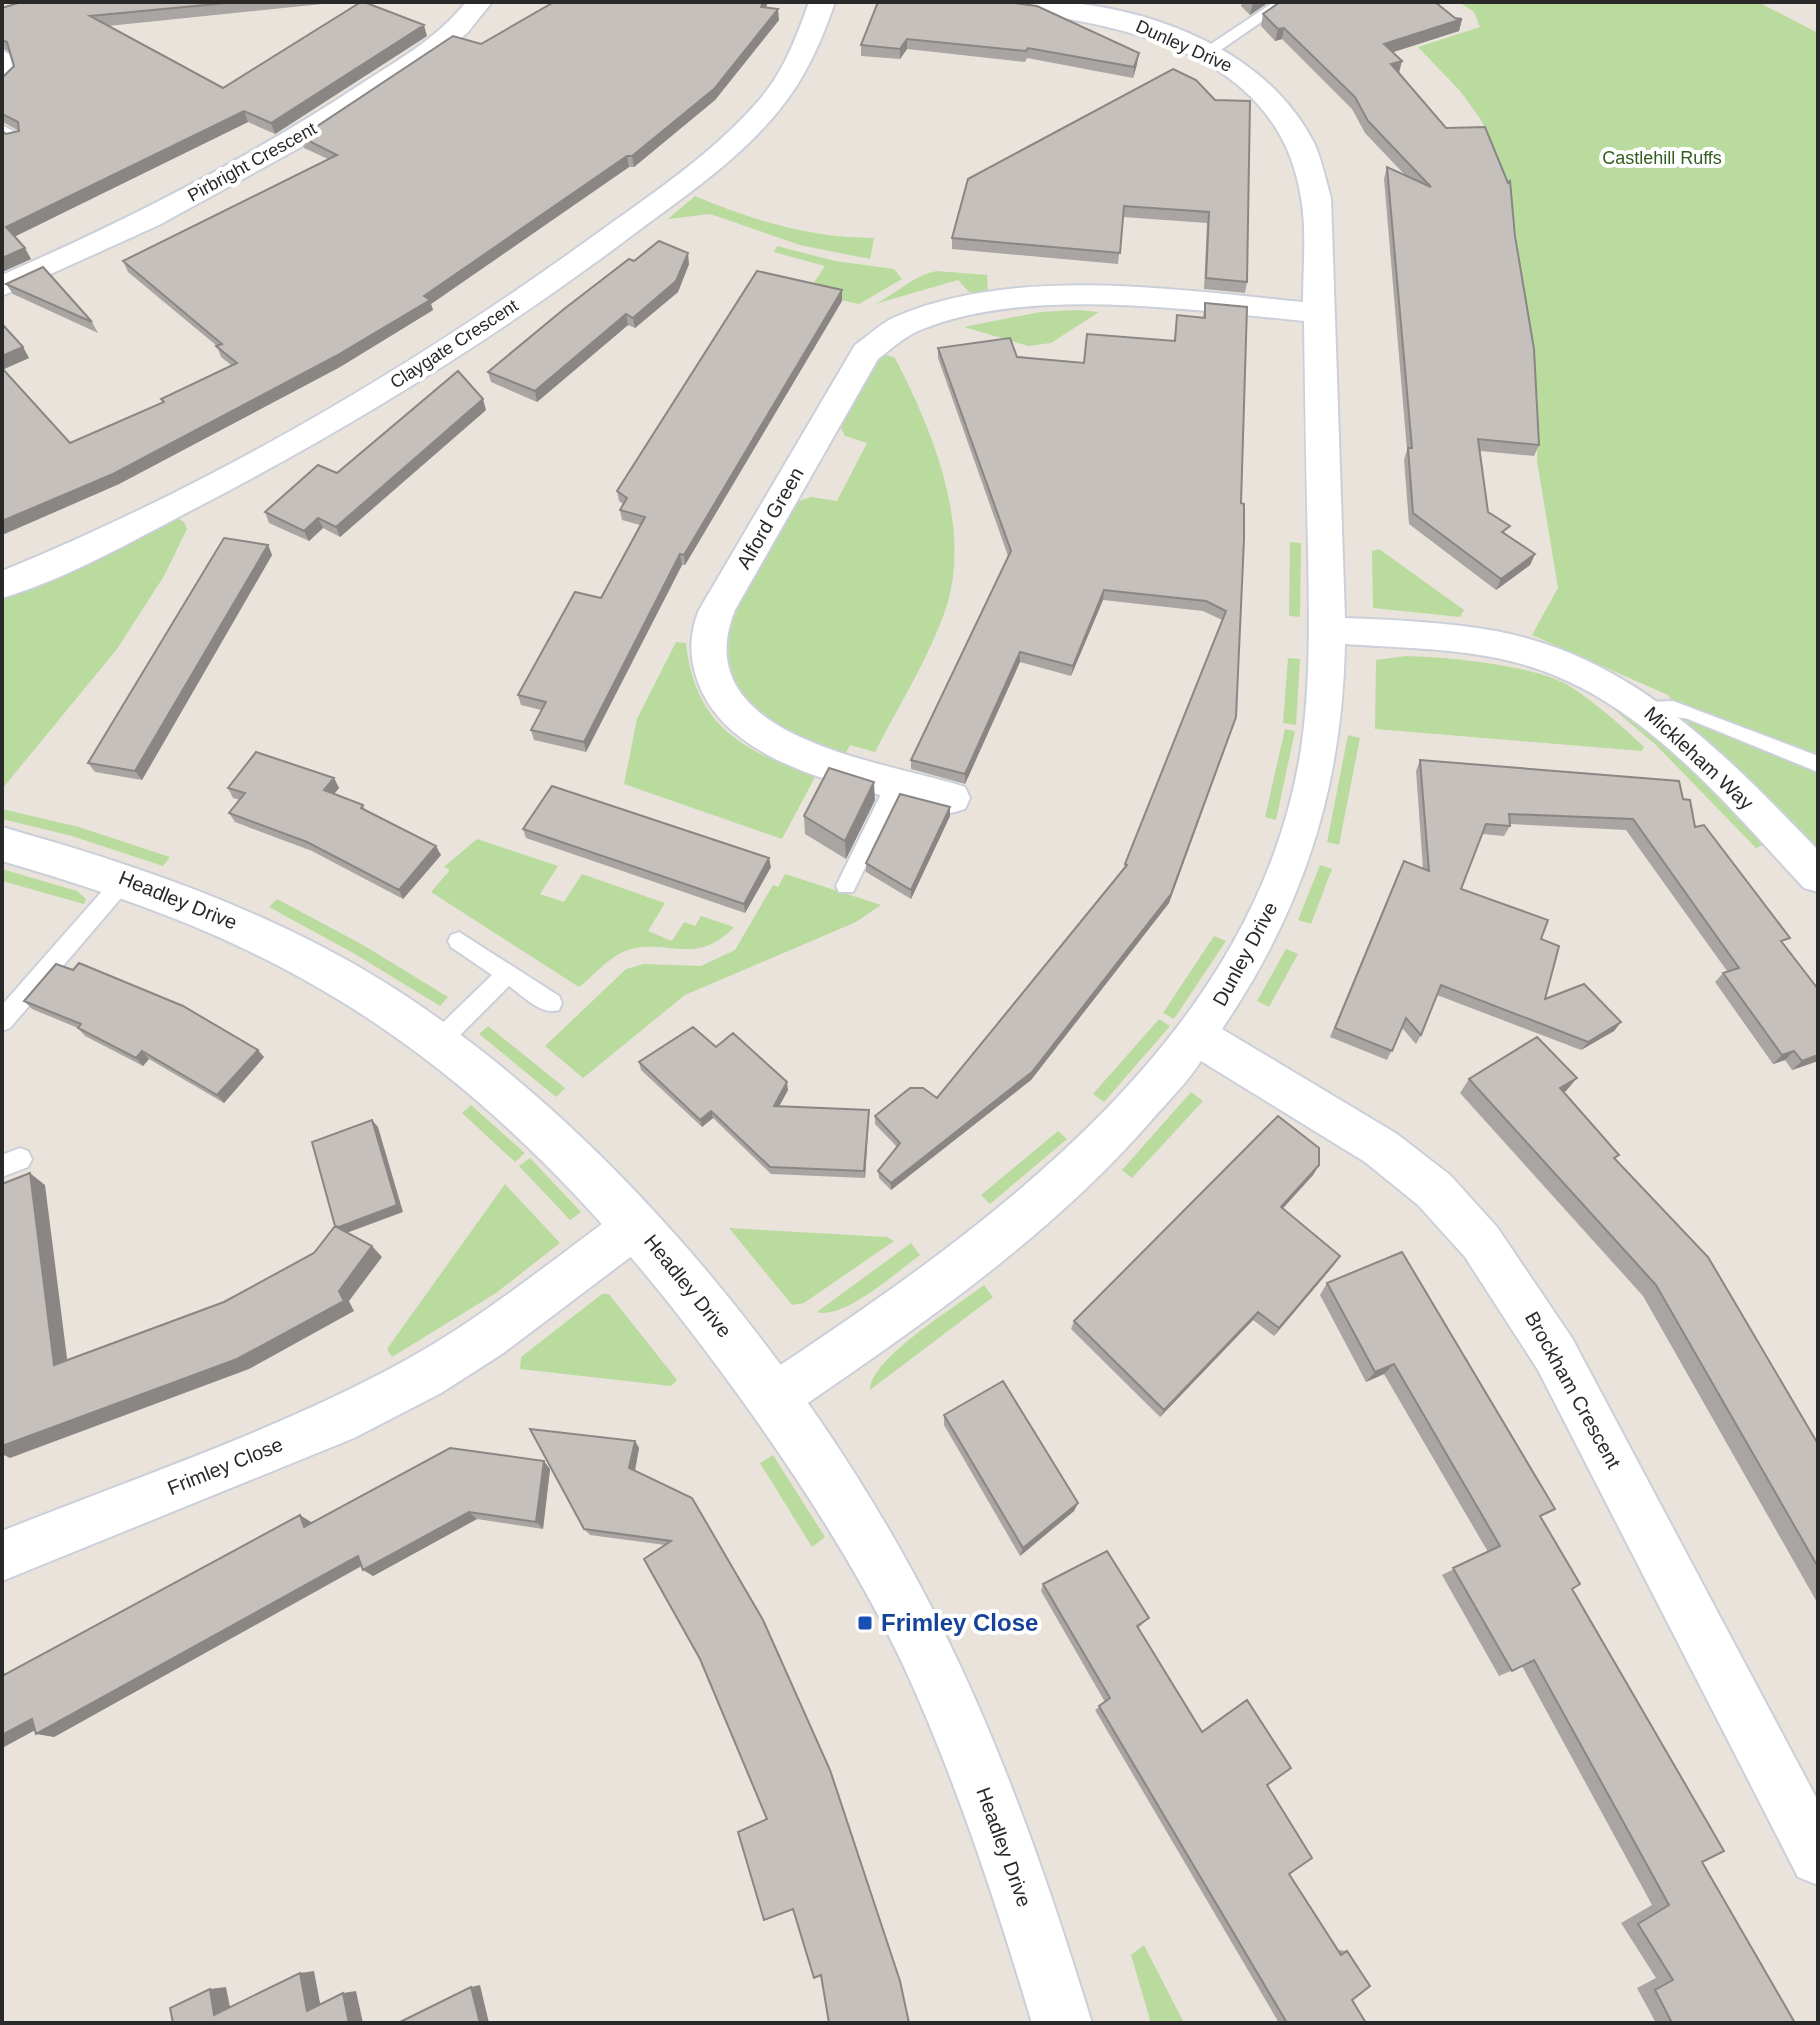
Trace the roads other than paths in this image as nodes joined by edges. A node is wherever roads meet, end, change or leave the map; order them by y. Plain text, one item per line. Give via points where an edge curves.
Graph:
1 (479, 2) edge
2 (822, 2) edge
3 (1006, 2) edge
4 (1283, 2) edge
5 (1207, 53) junction
6 (2, 54) edge
7 (2, 87) edge
8 (2, 129) edge
9 (17, 139) edge
10 (2, 286) edge
11 (1319, 313) junction
12 (2, 585) edge
13 (1327, 630) junction
14 (1649, 709) junction
15 (1818, 764) edge
16 (897, 782) junction
17 (951, 798) dead end
18 (2, 844) edge
19 (1818, 876) edge
20 (126, 878) junction
21 (846, 886) dead end
22 (459, 941) dead end
23 (507, 974) junction
24 (551, 1003) dead end
25 (2, 1021) edge
26 (1198, 1037) junction
27 (437, 1043) junction
28 (637, 1225) junction
29 (772, 1399) junction
30 (2, 1556) edge
31 (1818, 1857) edge
32 (1062, 2023) edge

1 - 10 street, Pirbright Crescent via 410,64 283,147 140,223
2 - 12 street, Claygate Crescent via 794,70 760,115 570,268 462,341 299,439
3 - 5 street, Dunley Drive via 1133,23
4 - 5 lane
5 - 11 street, Dunley Drive via 1275,100 1303,147 1316,198
6 - 7 lane via 9,78
8 - 9 lane
11 - 13 street, Dunley Drive
11 - 16 street, Alford Green via 1057,294 992,302 884,335 855,369 708,635 716,684 735,715 792,749
13 - 14 street, Mickleham Way via 1521,649 1590,676
13 - 26 street, Dunley Drive via 1323,729 1295,842 1256,938
14 - 15 lane via 1692,713
14 - 19 street, Mickleham Way
16 - 17 street, Alford Green
16 - 21 lane
18 - 20 street, Headley Drive
20 - 25 lane
20 - 27 street, Headley Drive via 217,913 292,951
22 - 23 lane
23 - 24 lane
23 - 27 lane
26 - 29 street, Dunley Drive via 1120,1128 1046,1199
26 - 31 street, Brockham Crescent via 1381,1148 1434,1190 1489,1252 1561,1364
27 - 28 street, Headley Drive via 544,1128
28 - 29 street, Headley Drive via 705,1304
28 - 30 street, Frimley Close via 517,1317 380,1401
29 - 32 street, Headley Drive via 866,1540 927,1657 993,1815

